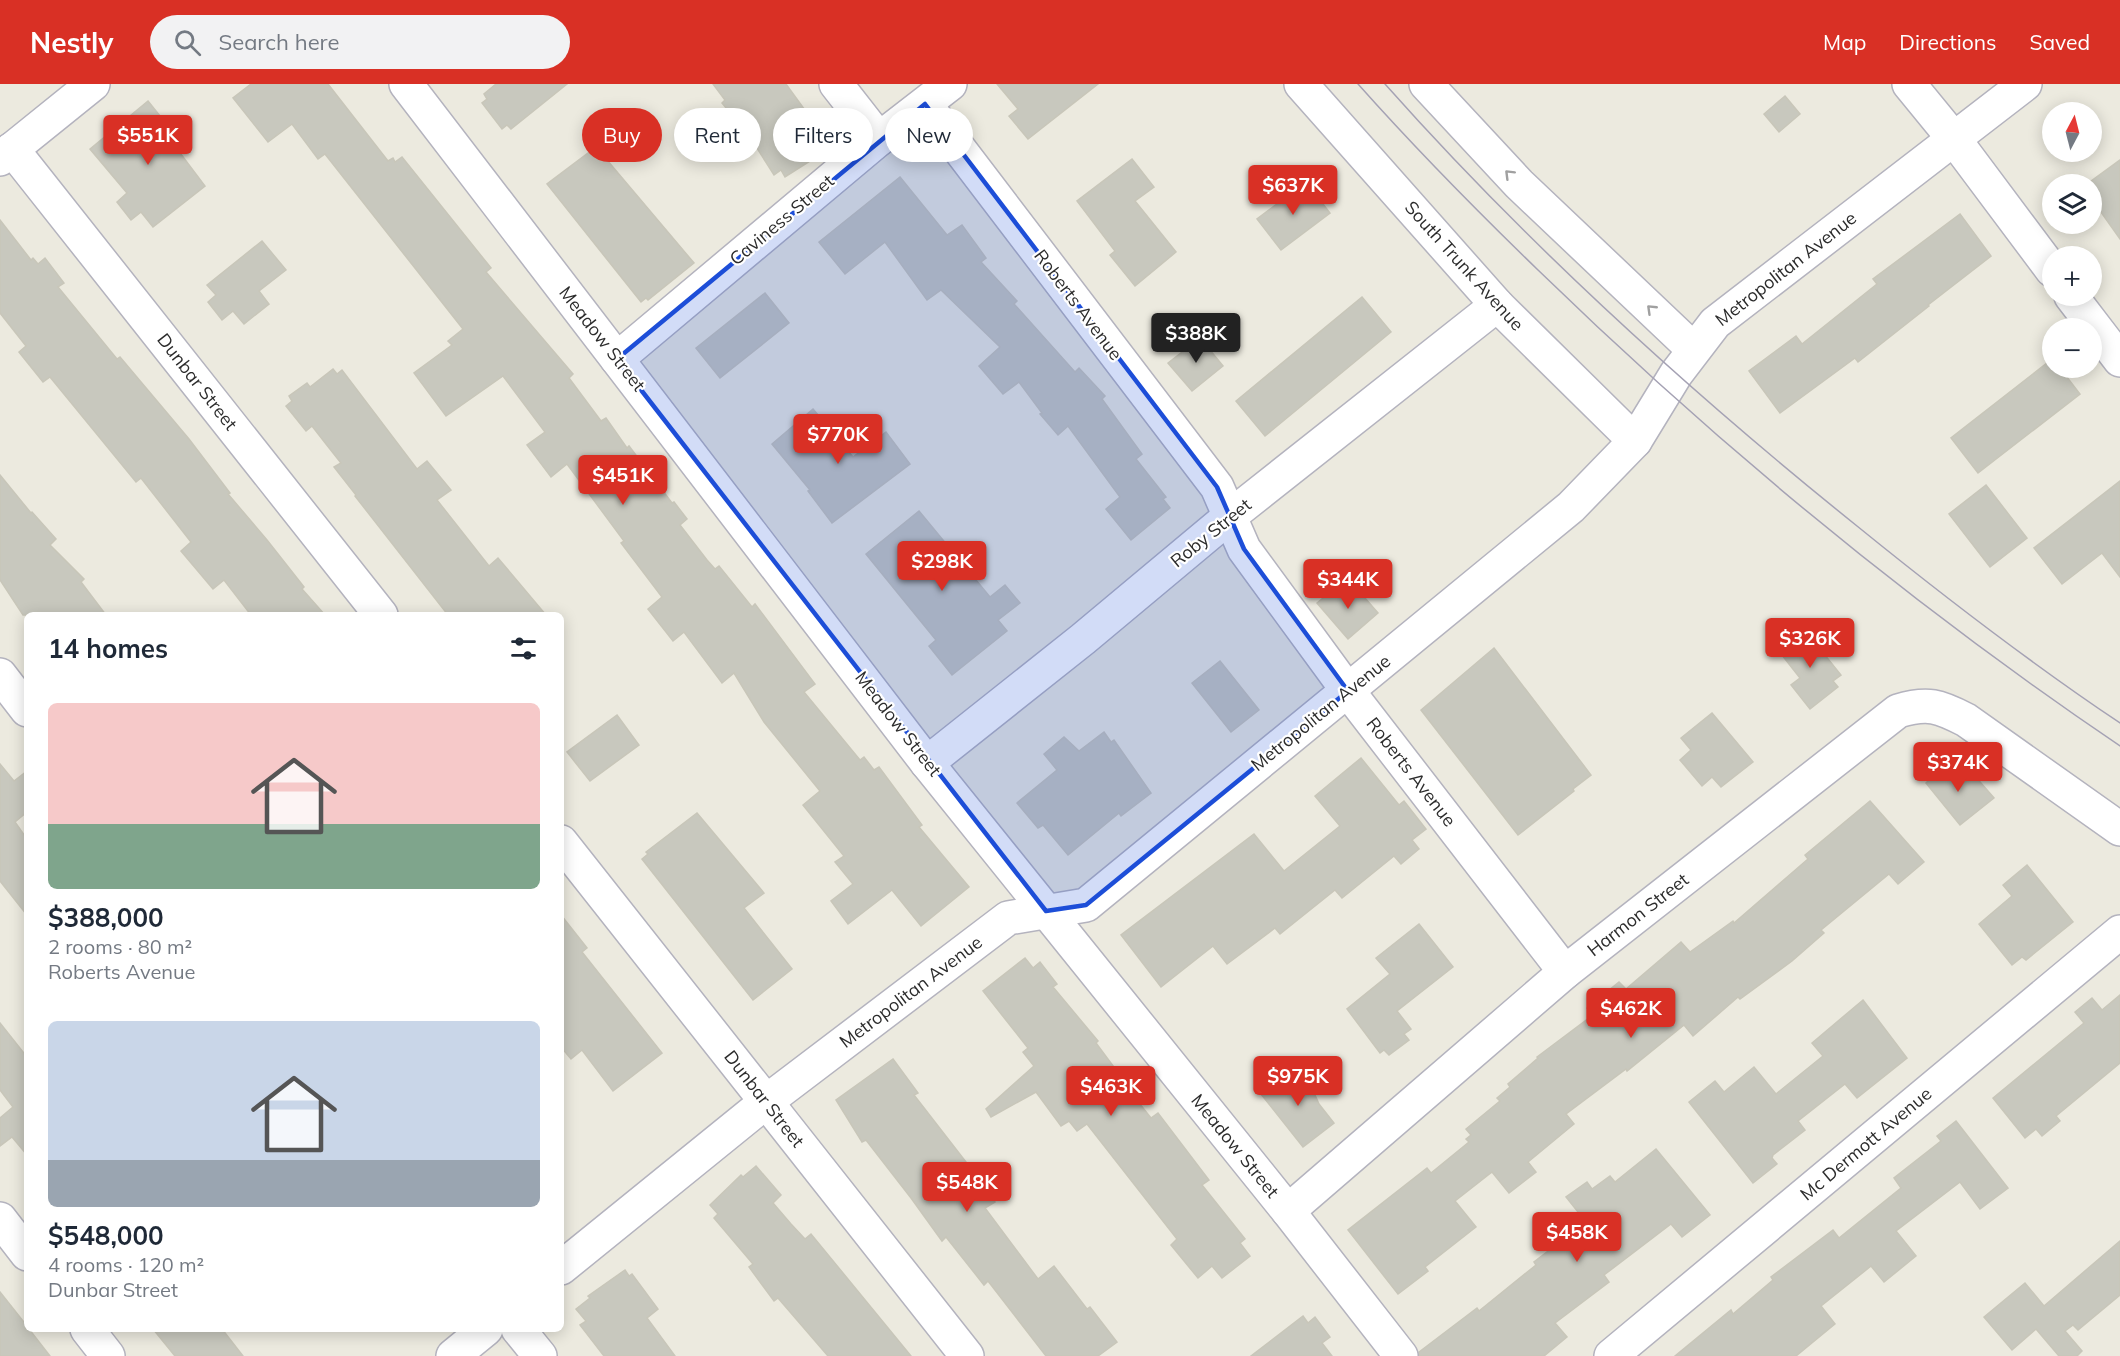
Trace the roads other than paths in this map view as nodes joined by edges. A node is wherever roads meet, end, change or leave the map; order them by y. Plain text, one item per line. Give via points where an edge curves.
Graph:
1 (93, 84) edge
2 (406, 84) edge
3 (836, 84) edge
4 (950, 84) edge
5 (1301, 84) edge
6 (1426, 84) edge
7 (1909, 84) edge
8 (2025, 84) edge
9 (925, 104) junction
10 (879, 139) junction
11 (1954, 139) junction
12 (6, 154) edge
13 (2042, 257) edge
14 (1497, 305) junction
15 (2079, 306) edge
16 (1693, 349) junction
17 (617, 359) junction
18 (2120, 360) edge
19 (1635, 441) junction
20 (1230, 517) junction
21 (379, 612) edge
22 (0, 675) edge
23 (1348, 691) junction
24 (24, 706) edge
25 (927, 763) junction
26 (2120, 829) edge
27 (564, 846) edge
28 (1046, 911) junction
29 (2120, 932) edge
30 (1565, 972) junction
31 (767, 1101) junction
32 (1288, 1211) junction
33 (0, 1219) edge
34 (24, 1250) edge
35 (564, 1266) edge
36 (89, 1332) edge
37 (482, 1332) edge
38 (520, 1332) edge
39 (108, 1356) edge
40 (453, 1356) edge
41 (540, 1356) edge
42 (967, 1356) edge
43 (1401, 1356) edge
44 (1611, 1356) edge

1 - 12 street
2 - 17 street, Meadow Street
3 - 10 street
4 - 9 street, Caviness Street
5 - 14 street, South Trunk Avenue
16 -> 6 street via 1519,184
7 - 11 street
8 - 11 street, Metropolitan Avenue
9 - 10 street, Caviness Street
9 - 20 street, Roberts Avenue via 1217,487
10 - 17 street, Caviness Street
11 - 13 street
11 - 16 street, Metropolitan Avenue via 1715,323
12 - 21 street, Dunbar Street
14 - 19 street, South Trunk Avenue
14 - 20 street, Roby Street
15 - 18 street
16 - 19 street, Metropolitan Avenue
17 - 25 street, Meadow Street
19 - 23 street, Metropolitan Avenue via 1571,507
20 - 23 street, Roberts Avenue via 1244,549
20 - 25 street, Roby Street
22 - 24 street
23 - 28 street, Metropolitan Avenue via 1086,905
23 - 30 street, Roberts Avenue
25 - 28 street, Meadow Street
26 - 30 street, Harmon Street via 1966,720 1944,709 1918,705 1898,711
27 - 31 street, Dunbar Street
28 - 31 street, Metropolitan Avenue via 1008,918
28 - 32 street, Meadow Street
29 - 44 street, Mc Dermott Avenue
30 - 32 street, Harmon Street
31 - 35 street, Metropolitan Avenue
31 - 42 street, Dunbar Street
32 - 43 street, Meadow Street
33 - 34 street
36 - 39 street
37 - 40 street
38 - 41 street

